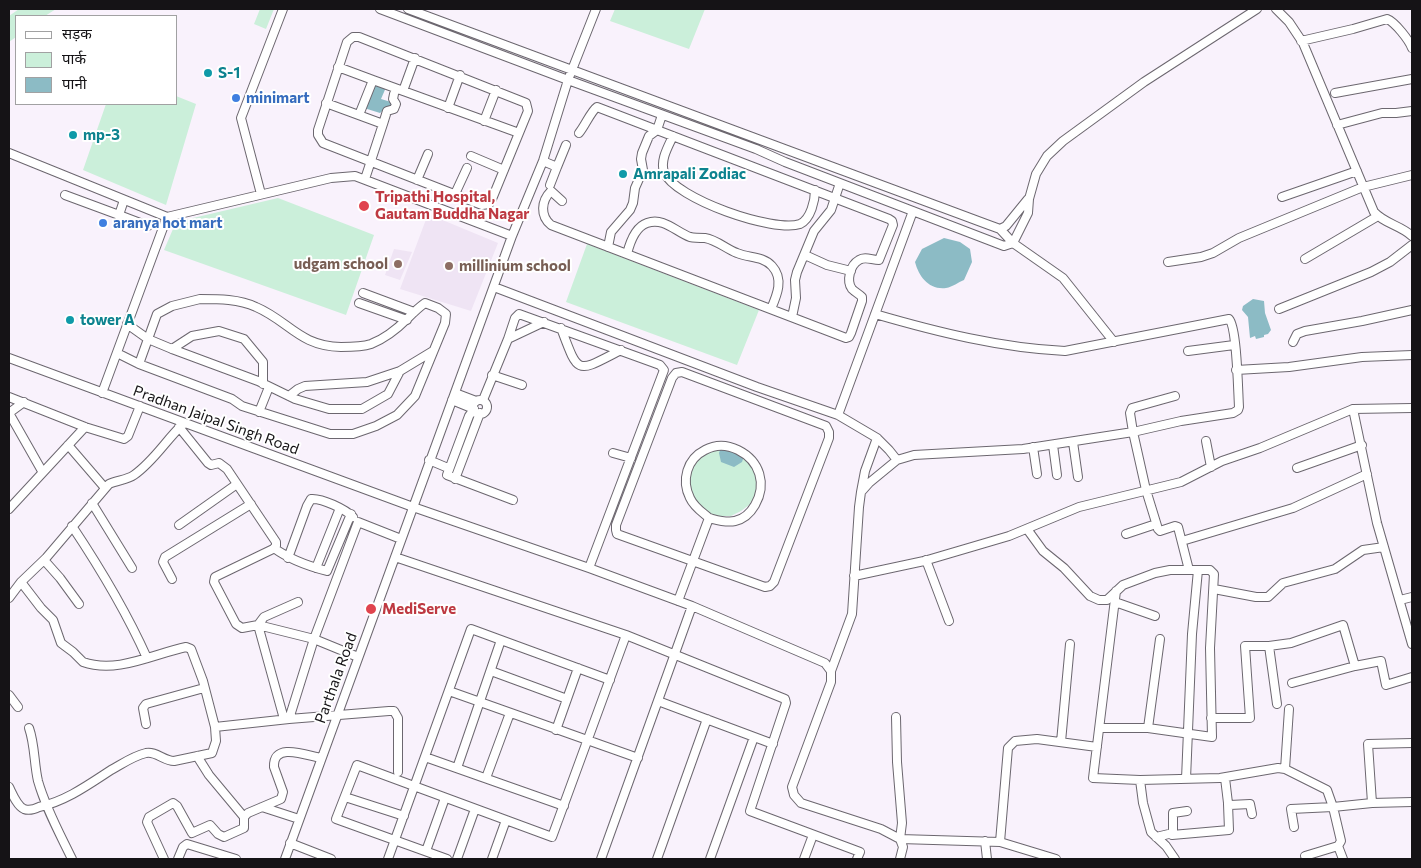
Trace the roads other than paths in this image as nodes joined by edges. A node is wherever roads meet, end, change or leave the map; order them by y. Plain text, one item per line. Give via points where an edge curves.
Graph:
1 (283, 9) edge
2 (380, 9) edge
3 (408, 9) edge
4 (596, 9) edge
5 (1258, 9) edge
6 (1276, 9) edge
7 (1301, 41) junction
8 (1412, 48) edge
9 (415, 58) junction
10 (338, 67) junction
11 (572, 70) junction
12 (460, 76) junction
13 (1412, 79) edge
14 (373, 80) junction
15 (568, 80) junction
16 (496, 90) junction
17 (403, 91) junction
18 (1335, 93) dead end
19 (394, 94) dead end
20 (326, 103) junction
21 (448, 108) junction
22 (1412, 111) edge
23 (359, 115) junction
24 (662, 115) junction
25 (704, 120) junction
26 (484, 121) junction
27 (383, 124) junction
28 (1337, 125) junction
29 (657, 130) junction
30 (701, 130) junction
31 (519, 133) junction
32 (579, 133) dead end
33 (673, 136) junction
34 (566, 145) dead end
35 (9, 153) edge
36 (428, 154) dead end
37 (471, 156) dead end
38 (543, 160) junction
39 (371, 162) junction
40 (557, 167) junction
41 (467, 168) dead end
42 (504, 170) junction
43 (1357, 171) junction
44 (1412, 175) edge
45 (365, 180) junction
46 (417, 180) junction
47 (840, 183) junction
48 (550, 184) dead end
49 (1363, 186) junction
50 (814, 190) junction
51 (261, 194) junction
52 (455, 194) junction
53 (65, 195) dead end
54 (1282, 197) dead end
55 (835, 198) junction
56 (1029, 199) junction
57 (124, 200) junction
58 (562, 201) dead end
59 (913, 211) junction
60 (119, 215) junction
61 (1378, 216) junction
62 (167, 217) junction
63 (148, 226) dead end
64 (1000, 229) junction
65 (512, 236) junction
66 (1412, 236) edge
67 (1012, 243) junction
68 (1412, 245) edge
69 (608, 247) junction
70 (627, 254) junction
71 (806, 255) junction
72 (1305, 259) dead end
73 (1168, 262) dead end
74 (851, 271) junction
75 (494, 287) junction
76 (363, 293) dead end
77 (360, 303) dead end
78 (771, 310) junction
79 (1279, 310) dead end
80 (1412, 310) edge
81 (414, 312) junction
82 (875, 314) junction
83 (792, 318) junction
84 (407, 320) junction
85 (544, 322) junction
86 (128, 324) junction
87 (561, 328) junction
88 (148, 339) junction
89 (508, 339) junction
90 (1114, 342) junction
91 (1293, 342) dead end
92 (1234, 345) junction
93 (172, 350) junction
94 (621, 350) junction
95 (434, 351) junction
96 (1188, 351) dead end
97 (117, 353) junction
98 (1412, 355) edge
99 (9, 358) edge
100 (139, 364) junction
101 (1236, 370) junction
102 (400, 371) junction
103 (492, 375) junction
104 (266, 385) junction
105 (522, 385) dead end
106 (757, 387) junction
107 (102, 393) junction
108 (289, 396) junction
109 (453, 396) junction
110 (1175, 396) dead end
111 (9, 397) edge
112 (752, 398) junction
113 (24, 402) junction
114 (140, 406) junction
115 (478, 406) junction
116 (1412, 408) edge
117 (1354, 409) junction
118 (259, 412) junction
119 (9, 413) edge
120 (838, 415) junction
121 (182, 425) junction
122 (85, 427) junction
123 (1133, 432) junction
124 (877, 438) junction
125 (1206, 441) dead end
126 (1073, 442) junction
127 (68, 445) junction
128 (1053, 445) junction
129 (1362, 445) junction
130 (1033, 447) junction
131 (613, 453) dead end
132 (631, 458) junction
133 (429, 460) junction
134 (897, 460) junction
135 (1211, 467) junction
136 (448, 468) junction
137 (1298, 468) dead end
138 (42, 471) junction
139 (1037, 474) dead end
140 (1367, 474) junction
141 (1057, 475) dead end
142 (1078, 477) dead end
143 (456, 479) junction
144 (237, 484) junction
145 (106, 488) junction
146 (1146, 490) junction
147 (861, 492) junction
148 (513, 500) dead end
149 (10, 503) edge
150 (92, 503) junction
151 (250, 504) junction
152 (413, 507) junction
153 (340, 508) junction
154 (351, 514) junction
155 (709, 518) junction
156 (358, 522) junction
157 (180, 524) dead end
158 (1156, 524) junction
159 (72, 526) junction
160 (1027, 529) junction
161 (1126, 534) dead end
162 (401, 539) junction
163 (1182, 541) junction
164 (1384, 547) junction
165 (274, 548) junction
166 (395, 557) junction
167 (288, 558) junction
168 (44, 560) junction
169 (926, 560) junction
170 (692, 562) junction
171 (132, 568) dead end
172 (316, 568) junction
173 (589, 568) junction
174 (1189, 570) junction
175 (1198, 570) junction
176 (854, 576) junction
177 (172, 579) dead end
178 (20, 582) junction
179 (1214, 590) junction
180 (1116, 591) junction
181 (1412, 597) edge
182 (9, 598) edge
183 (1400, 600) junction
184 (678, 601) junction
185 (298, 602) dead end
186 (1115, 602) junction
187 (79, 604) dead end
188 (692, 606) junction
189 (1155, 616) dead end
190 (949, 620) dead end
191 (258, 625) junction
192 (626, 635) junction
193 (1160, 639) dead end
194 (314, 640) junction
195 (501, 640) junction
196 (1070, 644) dead end
197 (1412, 644) edge
198 (1269, 646) junction
199 (674, 656) junction
200 (358, 657) junction
201 (146, 658) junction
202 (1355, 666) junction
203 (578, 668) junction
204 (491, 671) junction
205 (831, 671) junction
206 (1412, 677) edge
207 (610, 680) junction
208 (1292, 683) dead end
209 (204, 688) junction
210 (449, 691) junction
211 (9, 695) edge
212 (567, 699) junction
213 (658, 701) junction
214 (480, 702) junction
215 (1276, 704) dead end
216 (18, 707) dead end
217 (1289, 709) dead end
218 (510, 713) junction
219 (337, 716) junction
220 (896, 717) dead end
221 (1211, 718) junction
222 (286, 719) junction
223 (707, 719) junction
224 (146, 724) dead end
225 (215, 727) junction
226 (29, 728) dead end
227 (1100, 728) junction
228 (1148, 728) junction
229 (556, 730) junction
230 (1187, 734) junction
231 (754, 737) junction
232 (587, 741) junction
233 (1061, 742) junction
234 (1412, 743) edge
235 (774, 744) junction
236 (1097, 747) junction
237 (197, 756) junction
238 (425, 757) junction
239 (321, 758) junction
240 (638, 758) junction
241 (457, 768) junction
242 (1285, 769) junction
243 (398, 772) dead end
244 (486, 778) junction
245 (1226, 778) junction
246 (1186, 779) junction
247 (1140, 780) junction
248 (414, 786) junction
249 (9, 787) edge
250 (345, 797) junction
251 (445, 798) junction
252 (1412, 802) edge
253 (1372, 803) junction
254 (1228, 804) junction
255 (46, 806) junction
256 (564, 806) junction
257 (262, 807) junction
258 (1333, 807) junction
259 (475, 808) junction
260 (1187, 812) dead end
261 (1252, 814) dead end
262 (404, 816) junction
263 (244, 817) junction
264 (299, 818) junction
265 (506, 820) junction
266 (1294, 826) dead end
267 (192, 832) junction
268 (813, 835) junction
269 (1172, 835) junction
270 (1156, 838) junction
271 (900, 839) junction
272 (395, 840) junction
273 (985, 841) junction
274 (1000, 842) junction
275 (188, 844) junction
276 (290, 844) junction
277 (1338, 846) junction
278 (426, 851) junction
279 (219, 856) edge
280 (1305, 856) dead end
281 (72, 859) edge
282 (164, 859) edge
283 (177, 859) edge
284 (236, 859) edge
285 (285, 859) edge
286 (331, 859) edge
287 (388, 859) edge
288 (447, 859) edge
289 (457, 859) edge
290 (492, 859) edge
291 (601, 859) edge
292 (658, 859) edge
293 (710, 859) edge
294 (804, 859) edge
295 (857, 859) edge
296 (900, 859) edge
297 (987, 859) edge
298 (1053, 859) edge
299 (1175, 859) edge
300 (1343, 859) edge

1 - 51 street via 241,118
2 - 15 street
3 - 11 street
4 - 11 street, Parthala Road
5 - 56 street via 1144,82 1063,141 1047,156 1036,174
6 - 7 street
7 - 8 street via 1387,19 1393,22
7 - 28 street
9 - 10 street via 356,36 347,42
9 - 12 street
9 - 17 street
10 - 14 street
10 - 20 street
11 - 15 street, Parthala Road
11 - 25 street
12 - 16 street
12 - 21 street
13 - 18 street
14 - 17 street
14 - 23 street
15 - 24 street
15 - 38 street, Parthala Road
16 - 26 street
16 - 31 street via 526,103 528,111
17 - 21 street
19 - 27 street via 396,104 394,109 387,111
20 - 23 street
20 - 39 street via 318,130 320,140
21 - 26 street
22 - 28 street via 1382,113
23 - 27 street
24 - 29 street
24 - 30 street
25 - 30 street
25 - 64 street
26 - 31 street
27 - 39 street
28 - 43 street
29 - 32 street via 597,107
29 - 33 street
29 - 69 street via 649,136 642,153 643,170 633,203 611,232
30 - 47 street
31 - 42 street
33 - 50 street
33 - 50 street via 663,162 667,177 681,190 719,208 774,224 801,224 808,217
34 - 40 street
35 - 57 street
36 - 46 street
37 - 42 street
38 - 40 street
38 - 65 street, Parthala Road
39 - 45 street
39 - 46 street
40 - 48 street
41 - 52 street
42 - 52 street via 492,199 486,205
43 - 49 street
43 - 54 street
44 - 49 street
45 - 51 street via 341,176
45 - 65 street
46 - 52 street
47 - 55 street
47 - 59 street
49 - 61 street
49 - 73 street via 1239,238 1213,253
50 - 55 street
51 - 62 street
53 - 60 street
55 - 71 street via 831,210 812,237
55 - 74 street via 892,221 893,225 879,260 858,260
56 - 64 street
56 - 67 street via 1028,213
57 - 60 street
57 - 62 street
58 - 69 street via 552,192 548,193 543,211 551,225
59 - 67 street via 1004,246
59 - 82 street
60 - 63 street
61 - 66 street
61 - 72 street
62 - 86 street
64 - 67 street
65 - 75 street, Parthala Road
67 - 90 street via 1063,278
68 - 79 street via 1371,272
69 - 70 street
70 - 78 street
70 - 78 street via 639,228 645,223 656,222 668,224 692,237 714,241 737,253 760,258 772,266 778,276 778,290
71 - 74 street
71 - 83 street via 795,280
74 - 83 street via 851,287 862,296 862,301 849,337
75 - 106 street
75 - 109 street, Parthala Road
76 - 81 street
77 - 84 street
78 - 83 street
80 - 91 street via 1305,331 1297,334
81 - 84 street
81 - 95 street via 425,303 446,314
82 - 90 street via 928,330 1040,350 1066,351
82 - 120 street
84 - 88 street via 370,344 326,346 308,340 256,306 232,300 200,299 172,306 157,314
85 - 87 street
85 - 89 street
85 - 89 street via 519,314
86 - 88 street
86 - 97 street
87 - 94 street
87 - 94 street via 573,360 580,366 588,367
88 - 93 street
88 - 100 street
89 - 103 street
90 - 92 street via 1225,318 1232,321
92 - 96 street
92 - 101 street
93 - 104 street
93 - 104 street via 192,336 219,331 244,339 263,362
94 - 132 street via 660,365 664,370
95 - 102 street
95 - 118 street via 415,396 397,415 376,426 353,434 330,434
97 - 100 street
97 - 107 street
98 - 101 street
99 - 107 street, Pradhan Jaipal Singh Road
100 - 118 street
101 - 123 street via 1238,410
102 - 108 street via 367,382 305,386
102 - 108 street via 388,394 362,409 329,409
103 - 105 street
103 - 115 street
104 - 108 street
104 - 118 street
106 - 112 street
106 - 120 street
107 - 114 street, Pradhan Jaipal Singh Road
109 - 115 street
109 - 133 street, Parthala Road
110 - 123 street via 1132,408
111 - 113 street
112 - 170 street via 682,372 676,373 616,525 618,534
112 - 170 street via 826,426 829,438 770,586
113 - 119 street
113 - 122 street
114 - 121 street, Pradhan Jaipal Singh Road
114 - 122 street via 126,439
115 - 136 street via 469,416
115 - 143 street
116 - 117 street
117 - 129 street
117 - 135 street
119 - 138 street
120 - 124 street
121 - 144 street via 208,463 224,465
121 - 145 street via 134,475 117,480
121 - 152 street, Pradhan Jaipal Singh Road
122 - 127 street
123 - 126 street
123 - 146 street
124 - 134 street
124 - 147 street
125 - 135 street
126 - 128 street
126 - 142 street
127 - 138 street
127 - 145 street
128 - 130 street
128 - 141 street
129 - 137 street
129 - 140 street
130 - 134 street via 914,455
130 - 139 street
131 - 132 street
132 - 173 street
133 - 136 street
133 - 152 street, Parthala Road
134 - 147 street
135 - 146 street via 1181,482
136 - 143 street via 447,475
138 - 149 street
140 - 163 street via 1293,508
140 - 164 street
143 - 148 street
144 - 151 street
144 - 157 street
145 - 150 street
146 - 158 street
146 - 160 street via 1079,507
147 - 176 street
150 - 159 street
150 - 171 street
151 - 165 street via 276,542
151 - 177 street via 165,557 163,562
152 - 162 street, Parthala Road
152 - 173 street, Pradhan Jaipal Singh Road
153 - 154 street
153 - 167 street via 318,499 309,501
153 - 172 street
154 - 156 street
154 - 172 street via 328,570
155 - 155 street via 722,522 744,518 760,496 760,473 754,462 733,447 717,445 706,449 691,462 686,472 690,498
155 - 170 street
156 - 162 street
156 - 194 street
158 - 161 street
158 - 163 street via 1159,531 1177,526
159 - 168 street
159 - 201 street via 127,615
160 - 169 street
160 - 180 street via 1043,550 1090,596 1107,600
162 - 166 street, Parthala Road
163 - 174 street
164 - 179 street via 1363,550 1335,569 1283,582 1268,597
164 - 183 street
165 - 167 street
165 - 191 street via 218,574 214,580 236,624 242,628
166 - 192 street
166 - 200 street, Parthala Road
167 - 172 street
168 - 178 street
168 - 187 street
169 - 176 street
169 - 190 street
170 - 184 street
173 - 184 street, Pradhan Jaipal Singh Road
174 - 175 street
174 - 180 street via 1155,573 1123,585
175 - 179 street via 1214,573
175 - 230 street
176 - 205 street via 852,614
178 - 182 street
178 - 201 street via 53,620 61,642 83,662 120,665
179 - 221 street via 1210,648
180 - 186 street
181 - 183 street
183 - 197 street
184 - 188 street, Pradhan Jaipal Singh Road
185 - 191 street via 264,617
186 - 189 street
186 - 227 street
188 - 199 street
188 - 205 street, Pradhan Jaipal Singh Road via 825,663
191 - 194 street
191 - 222 street
192 - 199 street
192 - 207 street
193 - 228 street
194 - 200 street
194 - 222 street
195 - 203 street
195 - 204 street
195 - 210 street via 471,629
196 - 233 street
198 - 202 street via 1290,643 1343,625
198 - 215 street
198 - 221 street via 1245,646 1250,718
199 - 213 street
199 - 235 street via 785,699
200 - 219 street, Parthala Road
201 - 209 street via 188,647 194,654
202 - 206 street via 1381,661 1386,685
202 - 208 street
203 - 207 street
203 - 212 street
204 - 212 street
204 - 214 street
205 - 271 street via 831,682 792,787 794,795 801,803 881,829
207 - 232 street
209 - 224 street via 146,704 143,708
209 - 225 street
210 - 214 street
210 - 238 street
211 - 216 street
212 - 229 street
213 - 223 street
213 - 240 street
214 - 218 street
214 - 241 street
217 - 242 street
218 - 229 street
218 - 244 street
219 - 222 street
219 - 239 street, Parthala Road
219 - 243 street via 389,711 397,714
220 - 271 street via 902,823
221 - 230 street via 1212,736
222 - 225 street
223 - 231 street
223 - 292 street
225 - 237 street via 216,741 212,753
226 - 255 street via 38,782
227 - 228 street
227 - 236 street
228 - 230 street
229 - 232 street
230 - 246 street
231 - 235 street
231 - 293 street
232 - 240 street
232 - 256 street
233 - 236 street
233 - 274 street via 1037,738 1015,741 1008,748
234 - 253 street via 1368,744
235 - 268 street via 750,812
236 - 247 street via 1093,778
237 - 255 street via 168,761 150,752 145,753
237 - 263 street
238 - 241 street
238 - 248 street
239 - 257 street via 297,752 282,753 276,757 274,767 283,796
239 - 264 street, Parthala Road
240 - 291 street
241 - 244 street
242 - 245 street via 1273,768
242 - 258 street via 1327,790
244 - 256 street
245 - 246 street
245 - 254 street
246 - 247 street
247 - 270 street via 1147,821
248 - 250 street via 358,765
248 - 251 street
248 - 262 street
249 - 255 street via 23,808
250 - 262 street
250 - 272 street via 336,819
251 - 259 street
251 - 278 street
252 - 253 street
253 - 258 street
254 - 261 street via 1242,808 1250,804
254 - 269 street via 1229,830
255 - 281 street
256 - 265 street via 552,837
257 - 263 street
257 - 264 street
258 - 266 street via 1290,809
258 - 277 street via 1341,841
259 - 265 street
259 - 289 street
260 - 269 street via 1174,813
262 - 272 street
263 - 267 street via 244,828 224,837 210,825
264 - 276 street, Parthala Road
265 - 290 street
267 - 275 street
267 - 282 street via 173,803 149,817 148,822
268 - 294 street
268 - 295 street via 860,852
269 - 270 street
270 - 299 street
271 - 273 street
271 - 296 street via 903,847
272 - 278 street
272 - 287 street
273 - 274 street
273 - 297 street
274 - 298 street
275 - 279 street
275 - 283 street
276 - 285 street, Parthala Road
276 - 286 street
277 - 280 street
277 - 300 street
278 - 288 street
279 - 284 street

